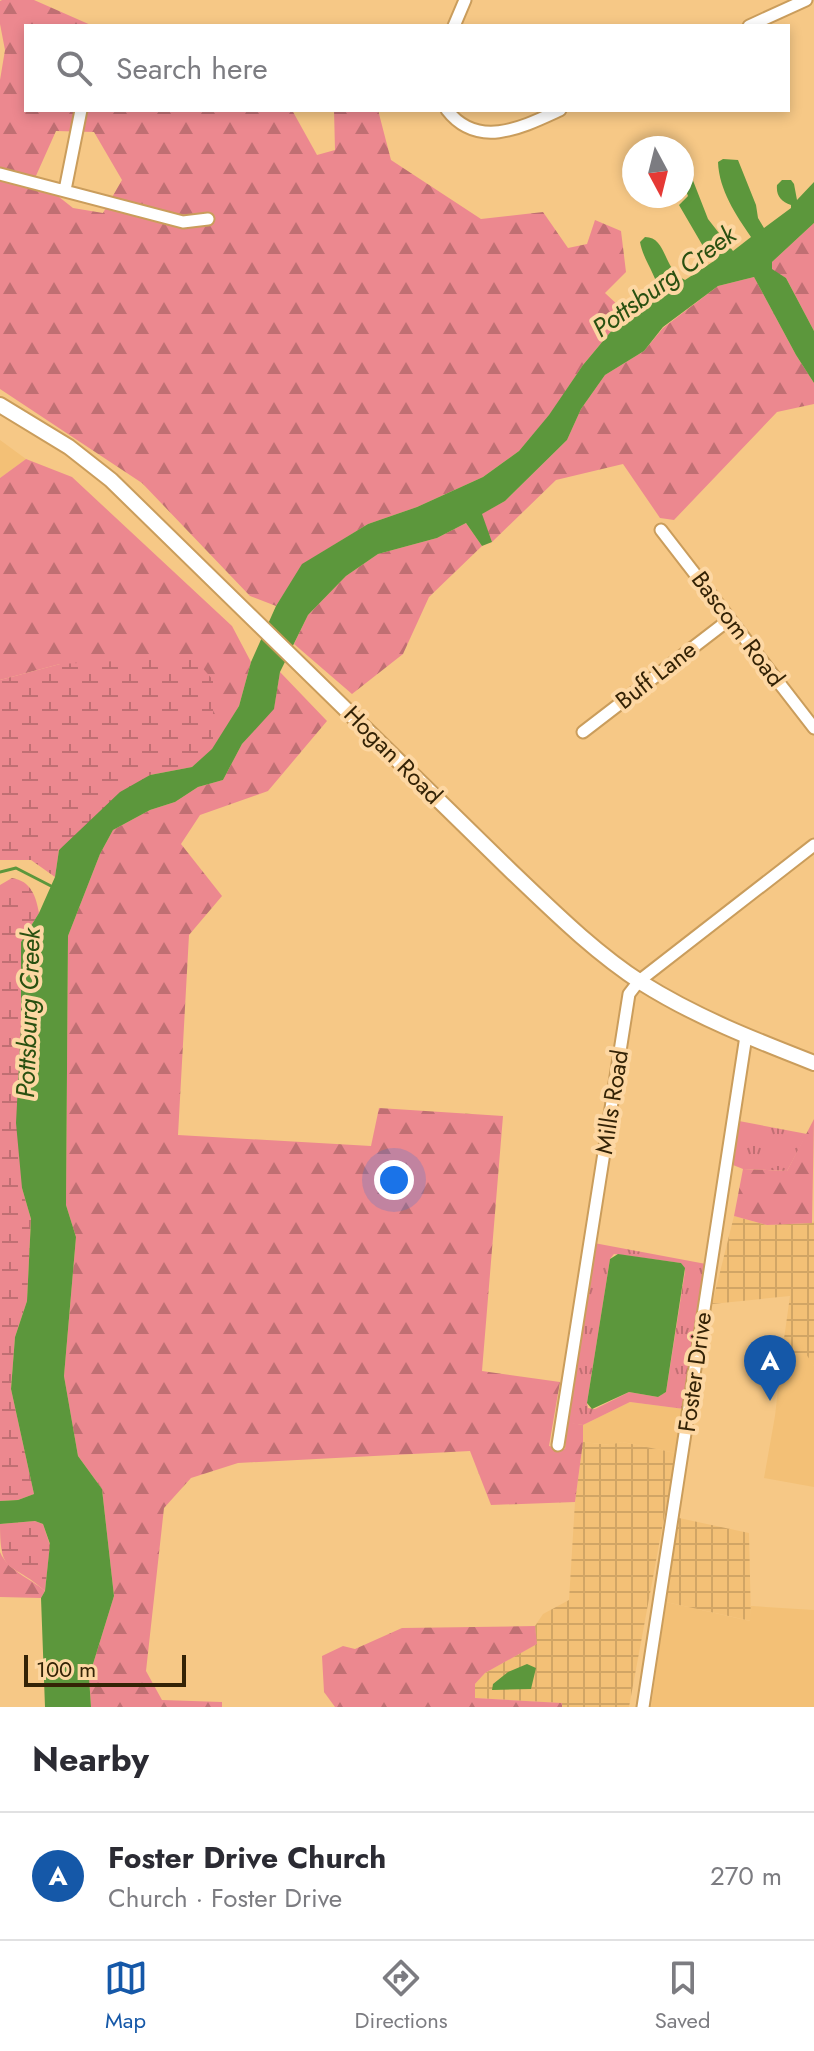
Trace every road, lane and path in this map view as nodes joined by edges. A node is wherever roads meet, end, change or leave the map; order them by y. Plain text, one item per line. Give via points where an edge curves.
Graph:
1 (465, 0) edge
2 (806, 0) edge
3 (455, 24) edge
4 (753, 24) edge
5 (81, 112) edge
6 (449, 112) edge
7 (555, 112) edge
8 (0, 174) edge
9 (65, 190) junction
10 (208, 219) dead end
11 (0, 405) edge
12 (661, 530) dead end
13 (730, 619) junction
14 (814, 728) edge
15 (583, 732) dead end
16 (814, 845) edge
17 (639, 981) junction
18 (746, 1036) junction
19 (814, 1063) edge
20 (558, 1445) dead end
21 (643, 1707) edge

1 - 3 street
2 - 4 street
5 - 9 street
6 - 7 street via 481,133 507,132
8 - 9 street
9 - 10 street via 183,222
11 - 17 main road, Hogan Road via 88,461 555,913
12 - 13 street, Bascom Road
13 - 14 street, Bascom Road
13 - 15 street, Buff Lane
16 - 17 street
17 - 18 main road, Hogan Road
17 - 20 street, Mills Road via 629,994
18 - 19 main road, Hogan Road
18 - 21 street, Foster Drive

